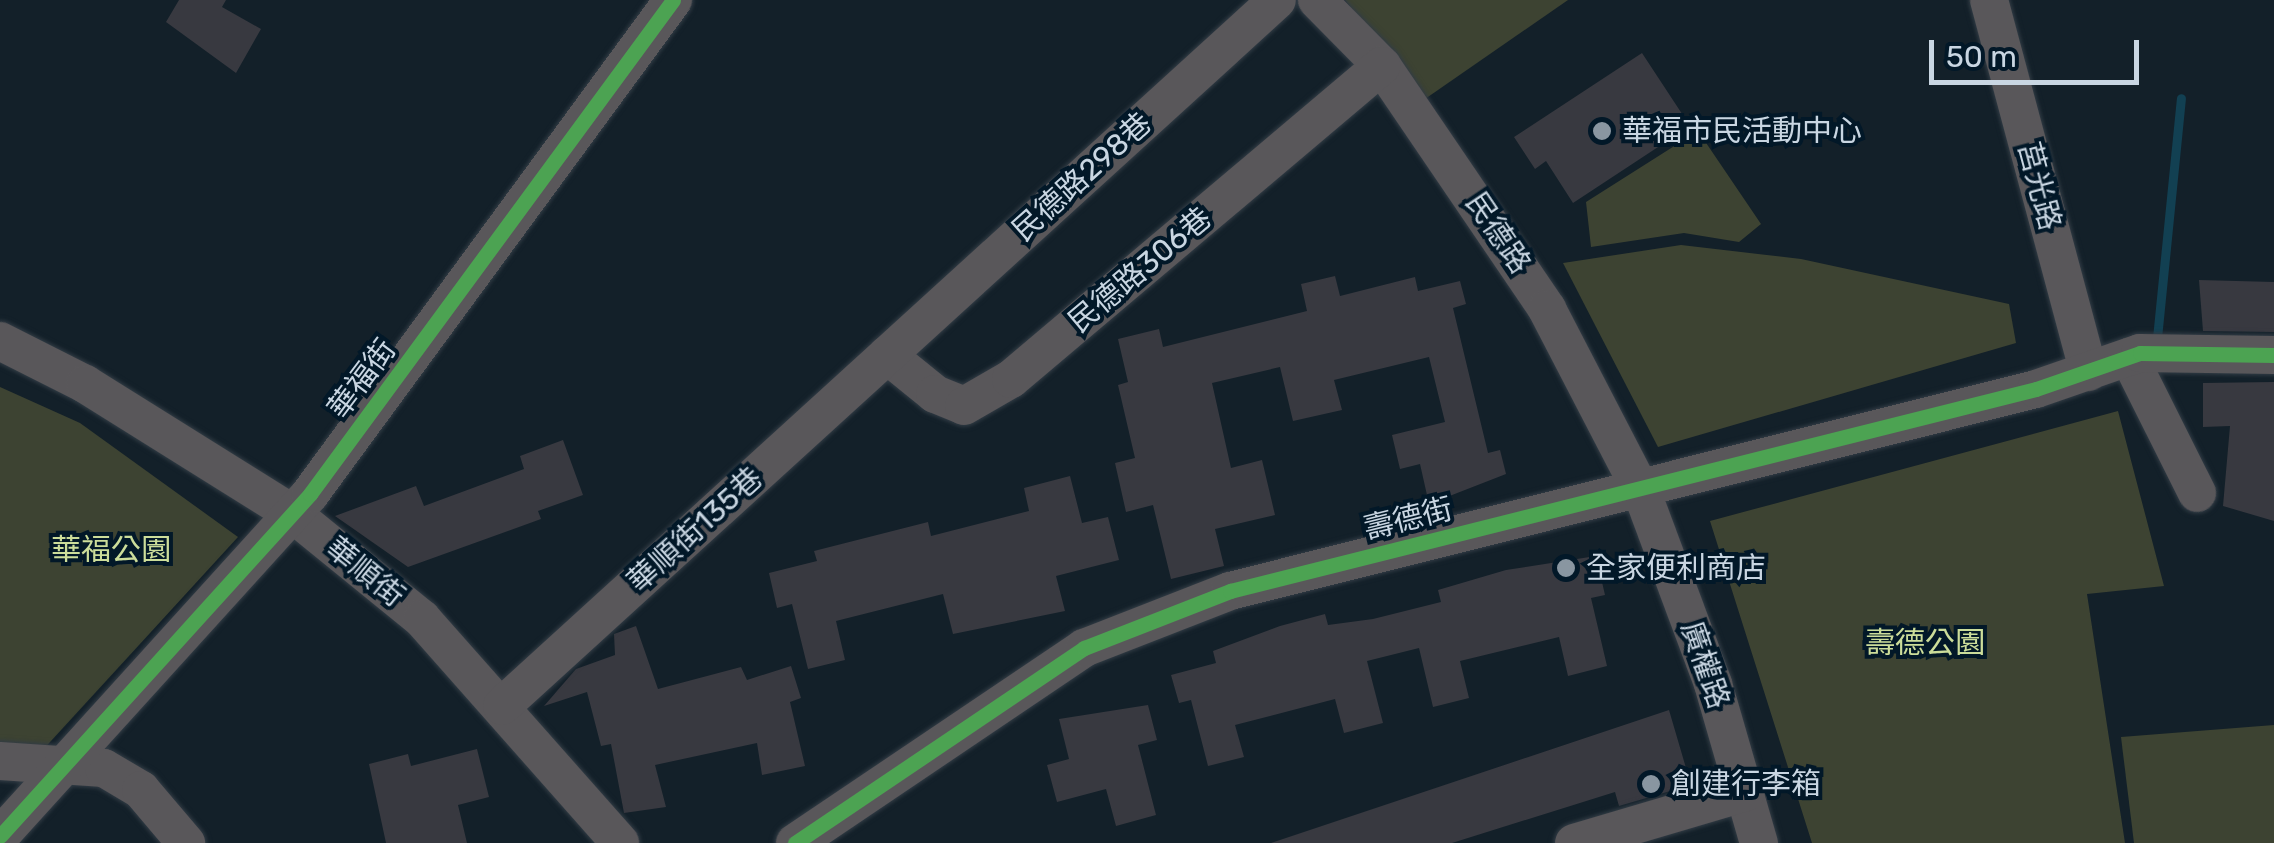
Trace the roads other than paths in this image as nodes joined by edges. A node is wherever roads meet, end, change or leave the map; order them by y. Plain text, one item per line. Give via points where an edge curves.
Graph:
1 (673, 0) edge
2 (1277, 0) edge
3 (1318, 0) edge
4 (1989, 0) edge
5 (1382, 66) junction
6 (0, 341) edge
7 (887, 354) junction
8 (2274, 355) edge
9 (2129, 358) junction
10 (2089, 372) junction
11 (1641, 490) junction
12 (2197, 493) dead end
13 (293, 514) junction
14 (502, 706) junction
15 (0, 762) edge
16 (62, 764) junction
17 (1746, 792) junction
18 (0, 836) edge
19 (186, 843) edge
20 (620, 843) edge
21 (795, 843) edge
22 (1574, 843) edge
23 (1760, 843) edge

1 - 13 street, 華福街
2 - 7 street, 民德路298巷
3 - 5 street, 民德路
4 - 10 street, 莒光路
5 - 7 street, 民德路306巷 via 1010,378 964,406 935,394
5 - 11 street, 民德路 via 1507,243
6 - 13 street, 華順街 via 85,384
7 - 14 street, 華順街135巷
8 - 9 street, 壽德街
9 - 10 street, 壽德街
9 - 12 street
10 - 11 street, 壽德街
11 - 17 street, 廣權路
11 - 21 street, 壽德街 via 1230,591 1159,616 1084,648
13 - 14 street, 華順街 via 422,619
13 - 16 street, 華福街
14 - 20 street, 華順街
15 - 16 street
16 - 18 street, 華福街
16 - 19 street via 124,777
17 - 22 street
17 - 23 street, 廣權路

